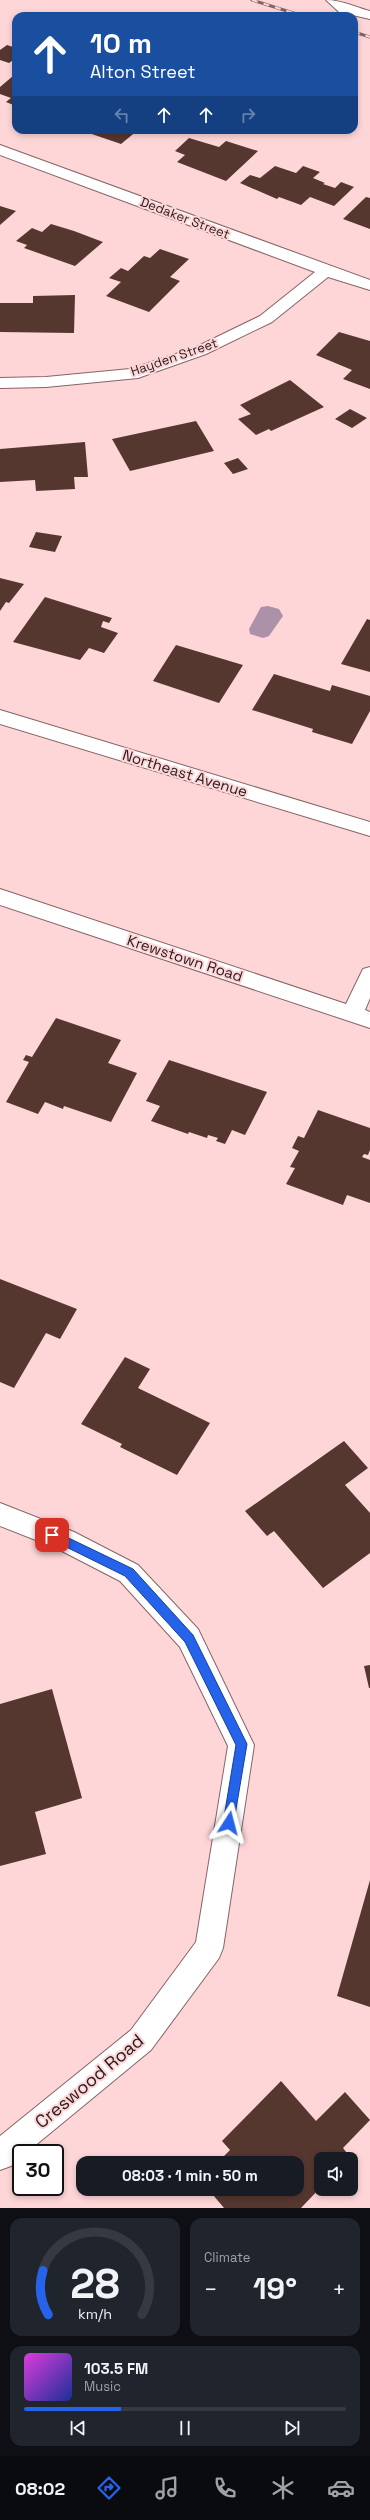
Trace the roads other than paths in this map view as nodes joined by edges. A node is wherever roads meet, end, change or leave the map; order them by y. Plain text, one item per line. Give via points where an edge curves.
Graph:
1 (333, 0) edge
2 (357, 12) edge
3 (358, 12) edge
4 (370, 15) edge
5 (0, 150) edge
6 (326, 271) junction
7 (370, 285) edge
8 (0, 383) edge
9 (0, 717) edge
10 (370, 829) edge
11 (0, 897) edge
12 (370, 975) edge
13 (361, 1017) edge
14 (0, 1514) edge
15 (0, 2155) edge

1 - 2 street via 344,9
3 - 4 street
5 - 6 street, Dedaker Street
6 - 7 street, Dedaker Street
6 - 8 street, Hayden Street via 266,319 200,351 132,374 46,382
9 - 10 street, Northeast Avenue
11 - 13 street, Krewstown Road
12 - 13 street
14 - 15 street, Creswood Road via 65,1540 129,1573 189,1638 242,1744 209,1948 141,2040

